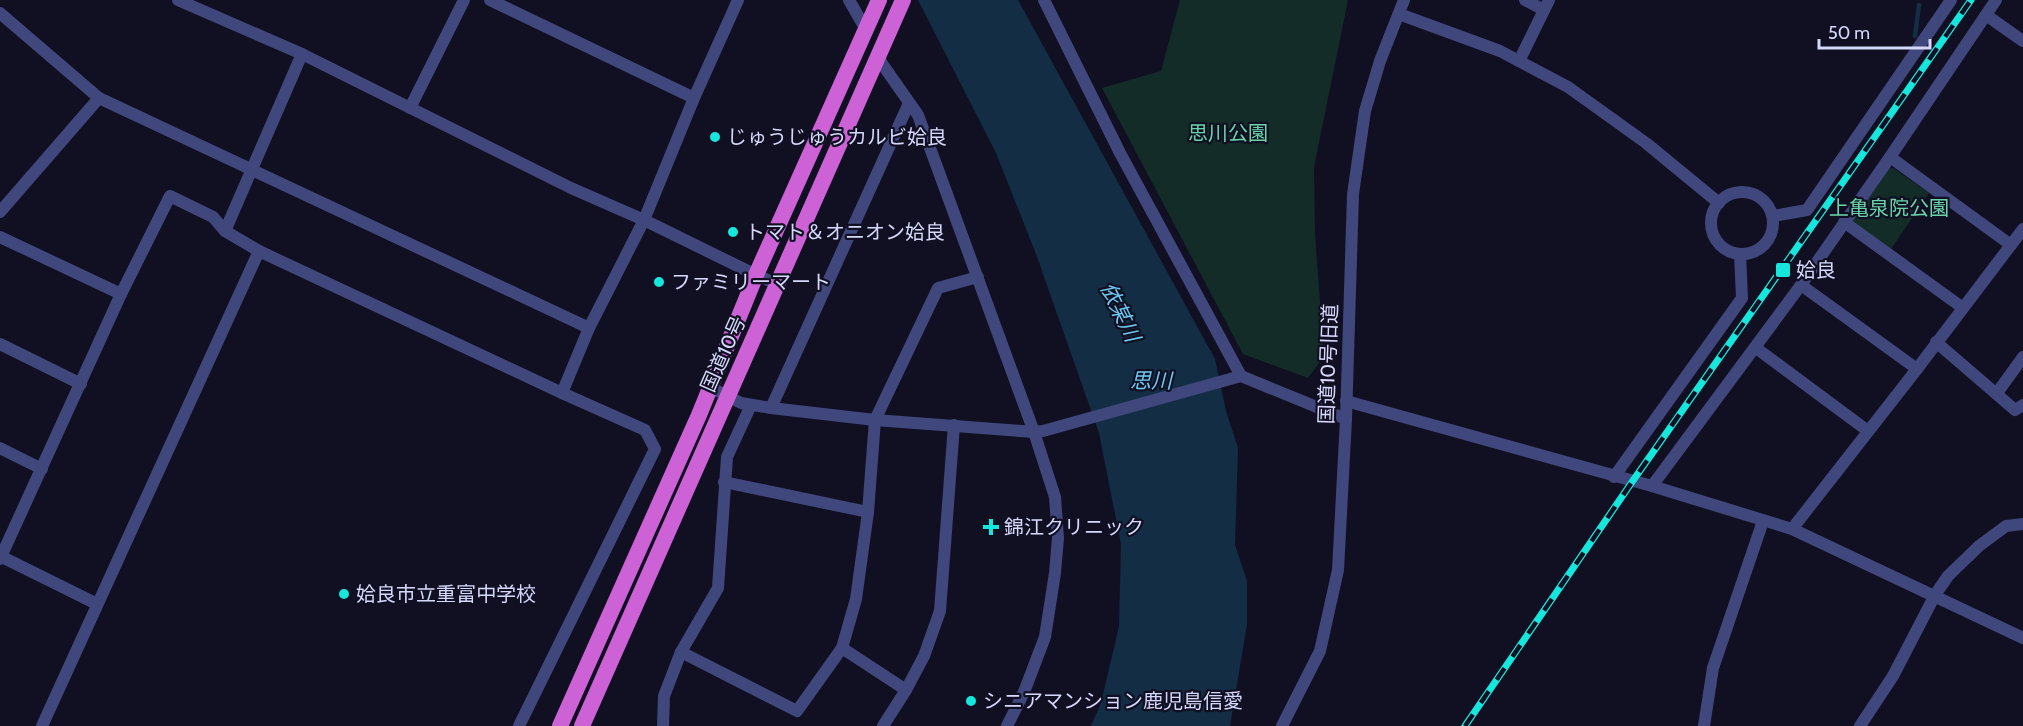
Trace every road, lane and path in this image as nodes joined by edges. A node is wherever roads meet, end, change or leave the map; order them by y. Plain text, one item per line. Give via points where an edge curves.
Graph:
1 (178, 0) edge
2 (464, 0) edge
3 (490, 0) edge
4 (738, 0) edge
5 (849, 0) edge
6 (903, 0) edge
7 (1044, 0) edge
8 (1404, 0) edge
9 (1525, 0) edge
10 (1952, 0) edge
11 (1996, 0) edge
12 (878, 4) edge
13 (1546, 5) edge
14 (0, 13) edge
15 (1399, 14) junction
16 (1986, 15) junction
17 (866, 28) junction
18 (2023, 41) edge
19 (302, 54) junction
20 (878, 58) junction
21 (1519, 61) junction
22 (99, 98) junction
23 (694, 98) junction
24 (909, 103) junction
25 (410, 108) junction
26 (1890, 157) junction
27 (252, 170) junction
28 (1719, 202) junction
29 (0, 212) edge
30 (1773, 216) junction
31 (644, 220) junction
32 (1844, 222) junction
33 (2023, 229) edge
34 (225, 231) junction
35 (0, 237) edge
36 (2011, 245) junction
37 (259, 251) junction
38 (1740, 254) junction
39 (756, 275) junction
40 (978, 277) junction
41 (777, 284) junction
42 (1801, 285) junction
43 (121, 294) junction
44 (1963, 308) junction
45 (589, 328) junction
46 (1936, 342) junction
47 (0, 344) edge
48 (1756, 348) junction
49 (2023, 357) edge
50 (1917, 369) junction
51 (1238, 378) junction
52 (81, 384) junction
53 (710, 387) junction
54 (562, 393) junction
55 (1997, 393) junction
56 (727, 396) junction
57 (1346, 401) junction
58 (751, 405) junction
59 (2023, 405) edge
60 (771, 408) junction
61 (1346, 418) junction
62 (875, 420) junction
63 (954, 425) junction
64 (1868, 431) junction
65 (1038, 432) junction
66 (0, 448) edge
67 (42, 469) junction
68 (1614, 477) junction
69 (724, 482) junction
70 (1652, 486) junction
71 (868, 512) junction
72 (1763, 521) junction
73 (2023, 524) edge
74 (1792, 529) junction
75 (0, 557) edge
76 (1935, 595) junction
77 (97, 604) junction
78 (2023, 638) edge
79 (842, 648) junction
80 (681, 652) junction
81 (906, 690) junction
82 (42, 726) edge
83 (519, 726) edge
84 (560, 726) edge
85 (582, 726) edge
86 (663, 726) edge
87 (883, 726) edge
88 (1007, 726) edge
89 (1282, 726) edge
90 (1704, 726) edge
91 (1860, 726) edge

1 - 19 street
2 - 25 street
3 - 23 street
4 - 23 street
5 - 17 street
6 - 20 highway, 国道10号
7 - 51 street
8 - 15 street, 国道10号旧道
9 - 13 street
10 - 30 street via 1807,210
11 - 16 street
12 - 17 highway, 国道10号
13 - 21 street
14 - 22 street
15 - 21 street
15 - 57 street, 国道10号旧道 via 1365,111 1353,194
16 - 18 street
16 - 26 street
17 - 39 highway, 国道10号
19 - 25 street
19 - 27 street
20 - 24 street
20 - 41 highway, 国道10号
21 - 28 street via 1568,87 1646,142
22 - 27 street
22 - 29 street
23 - 31 street
24 - 40 street via 918,115
24 - 60 street
25 - 31 street
26 - 32 street
26 - 36 street
27 - 34 street
27 - 45 street
28 - 30 street via 1736,193 1755,195
28 - 38 street via 1711,220 1715,238 1729,251
30 - 38 street via 1768,241 1755,251
31 - 39 street
31 - 45 street
32 - 42 street
32 - 44 street
33 - 36 street
34 - 37 street
34 - 43 street via 213,217 170,196
35 - 43 street
36 - 44 street
37 - 54 street
37 - 77 street
38 - 68 street via 1742,298
39 - 41 street
39 - 53 highway, 国道10号
40 - 62 street via 938,288
40 - 65 street
41 - 56 highway, 国道10号
42 - 48 street
42 - 50 street
43 - 52 street
44 - 46 street
45 - 54 street
46 - 50 street
46 - 55 street
47 - 52 street
48 - 64 street
48 - 70 street
49 - 55 street
50 - 64 street
51 - 61 street
51 - 65 street
52 - 67 street
53 - 56 street
53 - 84 highway, 国道10号
54 - 83 street via 645,430 655,449
55 - 59 street via 2015,410
56 - 58 street
56 - 85 highway, 国道10号
57 - 61 street, 国道10号旧道
57 - 68 street
58 - 60 street
58 - 69 street via 727,458
60 - 62 street
61 - 89 street, 国道10号旧道 via 1338,570 1320,651
62 - 63 street
62 - 71 street
63 - 65 street
63 - 81 street via 940,611 924,656
64 - 74 street
65 - 88 street via 1054,497 1058,538 1055,573 1045,637
66 - 67 street
67 - 75 street
68 - 70 street
69 - 71 street
69 - 80 street via 718,588
70 - 72 street
71 - 79 street via 856,599
72 - 74 street
72 - 90 street via 1713,668
73 - 76 street via 2006,526 1979,546 1948,576
74 - 76 street
75 - 77 street
76 - 78 street
76 - 91 street via 1893,676
77 - 82 street
79 - 80 street via 797,711
79 - 81 street
80 - 86 street via 664,696
81 - 87 street

